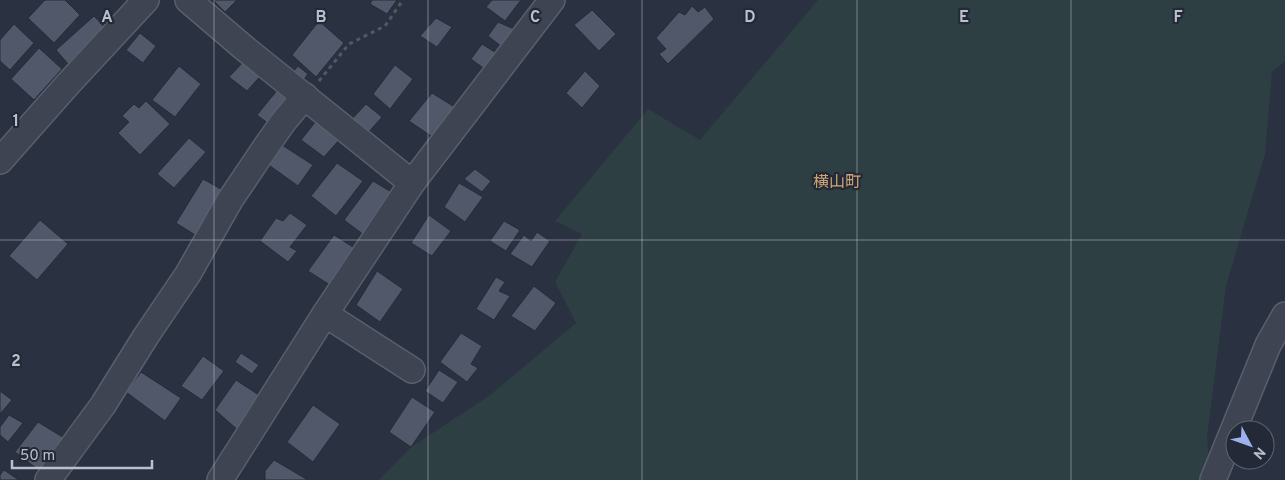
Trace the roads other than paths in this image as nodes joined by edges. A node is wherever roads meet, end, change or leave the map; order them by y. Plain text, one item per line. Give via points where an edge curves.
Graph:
1 (146, 0) edge
2 (188, 0) edge
3 (552, 0) edge
4 (306, 96) junction
5 (0, 161) edge
6 (412, 183) junction
7 (325, 314) junction
8 (1285, 315) edge
9 (412, 370) dead end
10 (48, 480) edge
11 (220, 480) edge
12 (1213, 480) edge

1 - 5 street
2 - 4 street
3 - 6 street
4 - 6 street
4 - 10 street via 262,152 103,405
6 - 7 street
7 - 9 street
7 - 11 street
8 - 12 street via 1268,345

